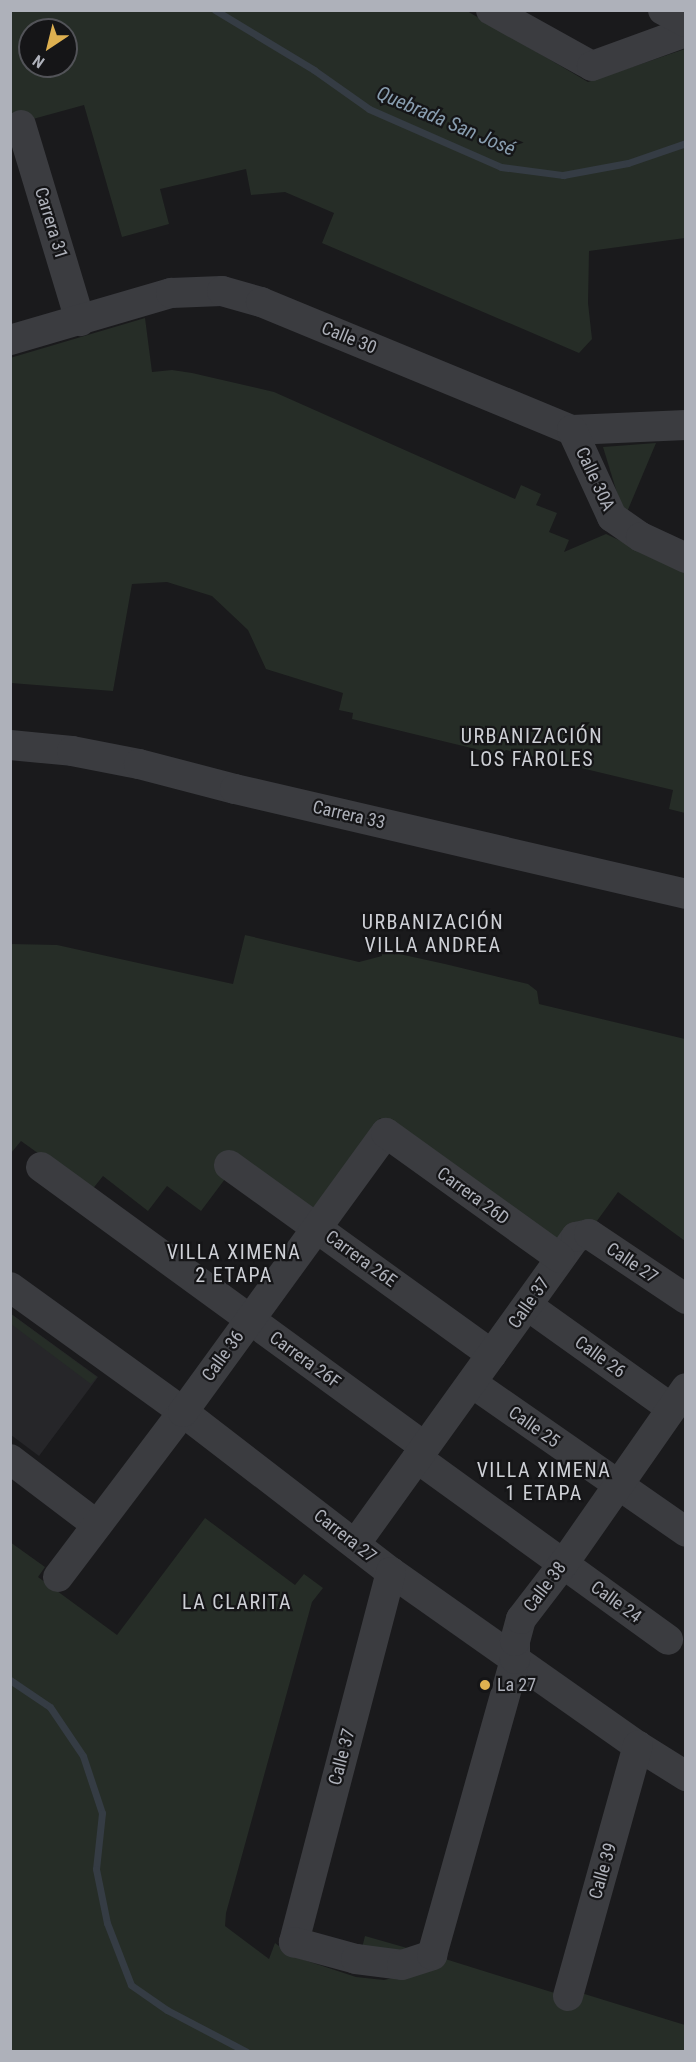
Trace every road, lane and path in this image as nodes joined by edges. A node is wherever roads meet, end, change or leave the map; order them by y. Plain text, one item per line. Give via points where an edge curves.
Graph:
1 (492, 10) edge
2 (663, 10) edge
3 (686, 22) edge
4 (686, 32) edge
5 (21, 125) dead end
6 (80, 321) junction
7 (10, 340) edge
8 (686, 425) edge
9 (572, 430) junction
10 (686, 558) edge
11 (10, 745) edge
12 (686, 894) edge
13 (386, 1133) joint
14 (229, 1165) dead end
15 (41, 1167) dead end
16 (318, 1227) junction
17 (568, 1248) junction
18 (10, 1287) edge
19 (686, 1299) edge
20 (528, 1306) junction
21 (250, 1320) junction
22 (492, 1354) junction
23 (472, 1383) junction
24 (678, 1398) edge
25 (183, 1412) junction
26 (421, 1452) junction
27 (10, 1459) edge
28 (618, 1486) junction
29 (97, 1525) junction
30 (686, 1532) edge
31 (356, 1543) junction
32 (564, 1563) junction
33 (391, 1572) junction
34 (58, 1577) dead end
35 (668, 1640) dead end
36 (515, 1659) junction
37 (638, 1746) junction
38 (686, 1776) edge
39 (432, 1955) joint
40 (568, 1996) dead end

1 - 4 street via 592,66
2 - 3 street
5 - 6 street, Carrera 31
6 - 7 street, Calle 30
6 - 9 street, Calle 30 via 171,293 222,291 261,302
8 - 9 street, Calle 30
9 - 10 street, Calle 30A via 612,517 641,537
11 - 12 street, Carrera 33 via 72,751 139,764
13 - 16 street, Calle 36
13 - 17 street, Carrera 26D
14 - 16 street, Carrera 26E
15 - 21 street, Carrera 26F
16 - 21 street, Calle 36
16 - 22 street, Carrera 26E
17 - 19 street, Calle 27 via 589,1234
17 - 20 street, Calle 37
18 - 25 street, Carrera 27
20 - 22 street, Calle 37
20 - 24 street, Calle 26
21 - 25 street, Calle 36
21 - 26 street, Carrera 26F
22 - 23 street, Calle 37
23 - 26 street, Calle 37
23 - 28 street, Calle 25
24 - 28 street, Calle 38
25 - 29 street, Calle 36
25 - 31 street, Carrera 27
26 - 31 street, Calle 37
26 - 32 street, Calle 24
27 - 29 street
28 - 30 street, Calle 25
28 - 32 street, Calle 38
29 - 34 street, Calle 36
31 - 33 street, Carrera 27
32 - 35 street, Calle 24
32 - 36 street, Calle 38 via 521,1619
33 - 36 street, Carrera 27
33 - 39 street, Calle 37 via 294,1942 356,1959 402,1965
36 - 37 street, Carrera 27
36 - 39 street, Calle 38
37 - 38 street, Carrera 27
37 - 40 street, Calle 39

